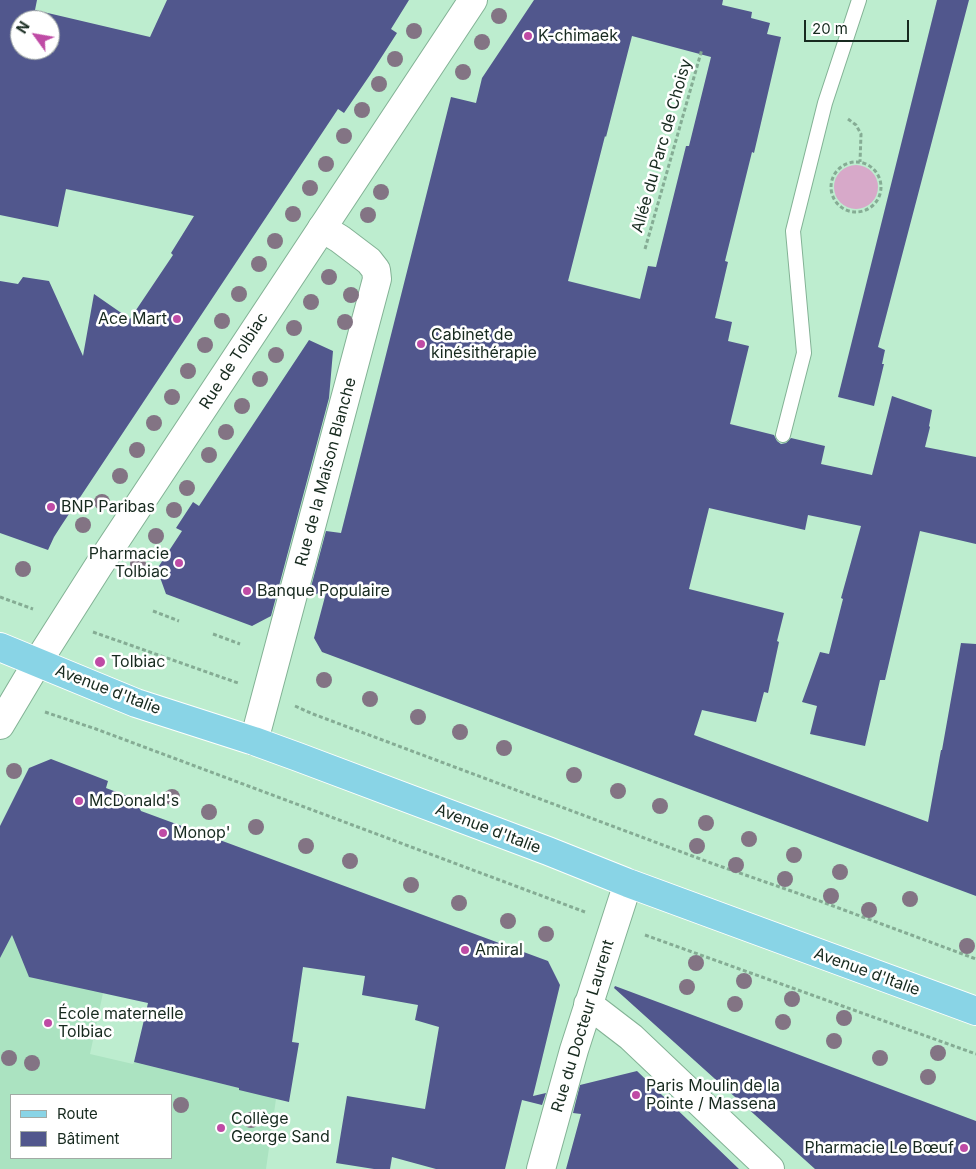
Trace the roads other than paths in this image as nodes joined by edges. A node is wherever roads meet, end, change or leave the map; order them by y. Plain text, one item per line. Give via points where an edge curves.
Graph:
1 (473, 0) edge
2 (859, 0) edge
3 (322, 228) junction
4 (783, 435) dead end
5 (0, 648) edge
6 (37, 663) junction
7 (0, 725) edge
8 (254, 741) junction
9 (628, 883) junction
10 (588, 1004) junction
11 (976, 1011) edge
12 (541, 1169) edge
13 (770, 1169) edge

1 - 3 street, Rue de Tolbiac
2 - 4 lane via 825,103 793,231 804,352
3 - 6 street, Rue de Tolbiac
3 - 8 street, Rue de la Maison Blanche via 369,261 376,270 377,279
5 - 6 main road, Avenue d'Italie
6 - 7 street, Rue de Tolbiac
6 - 8 main road, Avenue d'Italie via 136,703
8 - 9 main road, Avenue d'Italie
9 - 10 street, Rue du Docteur Laurent
9 - 11 main road, Avenue d'Italie
10 - 12 street, Rue du Docteur Laurent
10 - 13 street via 631,1037

